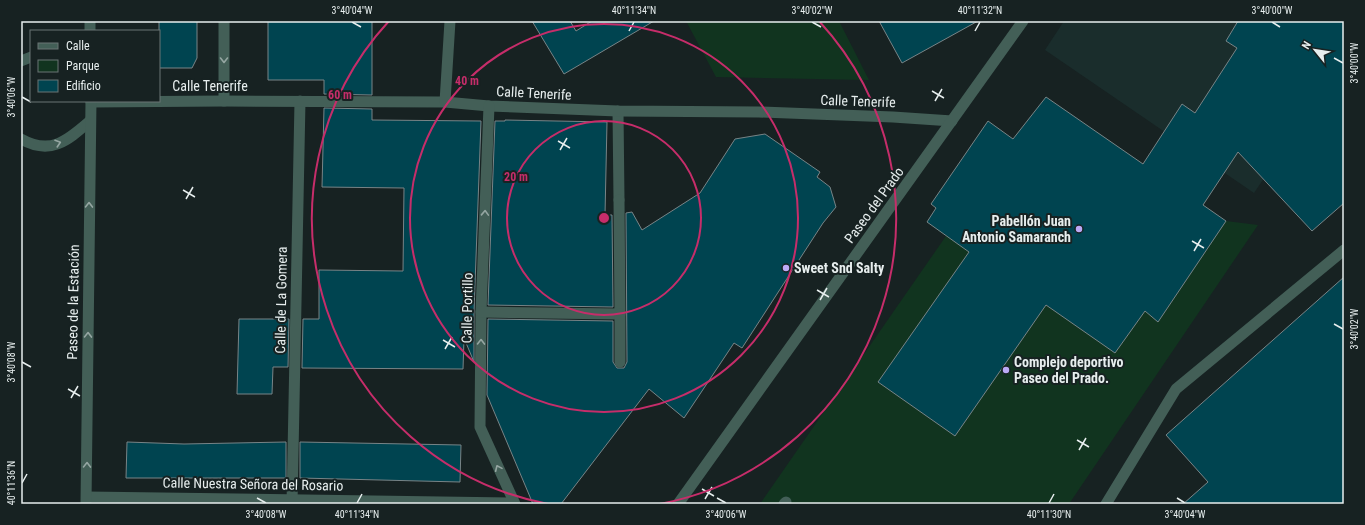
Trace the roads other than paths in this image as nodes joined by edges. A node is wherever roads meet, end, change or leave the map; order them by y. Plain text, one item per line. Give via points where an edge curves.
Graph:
1 (224, 21) edge
2 (450, 21) edge
3 (1023, 21) edge
4 (160, 101) edge
5 (224, 101) junction
6 (300, 101) junction
7 (91, 102) edge
8 (446, 102) junction
9 (489, 106) junction
10 (618, 111) junction
11 (90, 121) junction
12 (952, 121) junction
13 (21, 139) edge
14 (1344, 250) edge
15 (481, 312) junction
16 (620, 314) junction
17 (620, 362) dead end
18 (86, 500) edge
19 (293, 502) edge
20 (514, 504) edge
21 (678, 504) edge
22 (1106, 504) edge

1 -> 5 street
2 - 8 street
3 - 12 street, Paseo del Prado
4 - 5 street, Calle Tenerife
5 - 6 street, Calle Tenerife
6 - 8 street, Calle Tenerife
6 - 19 street, Calle de La Gomera
7 - 11 street, Paseo de la Estación
8 - 9 street, Calle Tenerife
9 - 10 street, Calle Tenerife
15 -> 9 street, Calle Portillo
10 - 12 street, Calle Tenerife via 767,113
10 - 16 street
13 -> 11 street via 42,146 57,145 70,139
18 -> 11 street, Paseo de la Estación
12 - 21 street, Paseo del Prado
14 - 22 street via 1176,389
15 - 16 street
20 -> 15 street, Calle Portillo via 480,427
16 - 17 street
18 - 19 street, Calle Nuestra Señora del Rosario
19 - 20 street, Calle Nuestra Señora del Rosario

